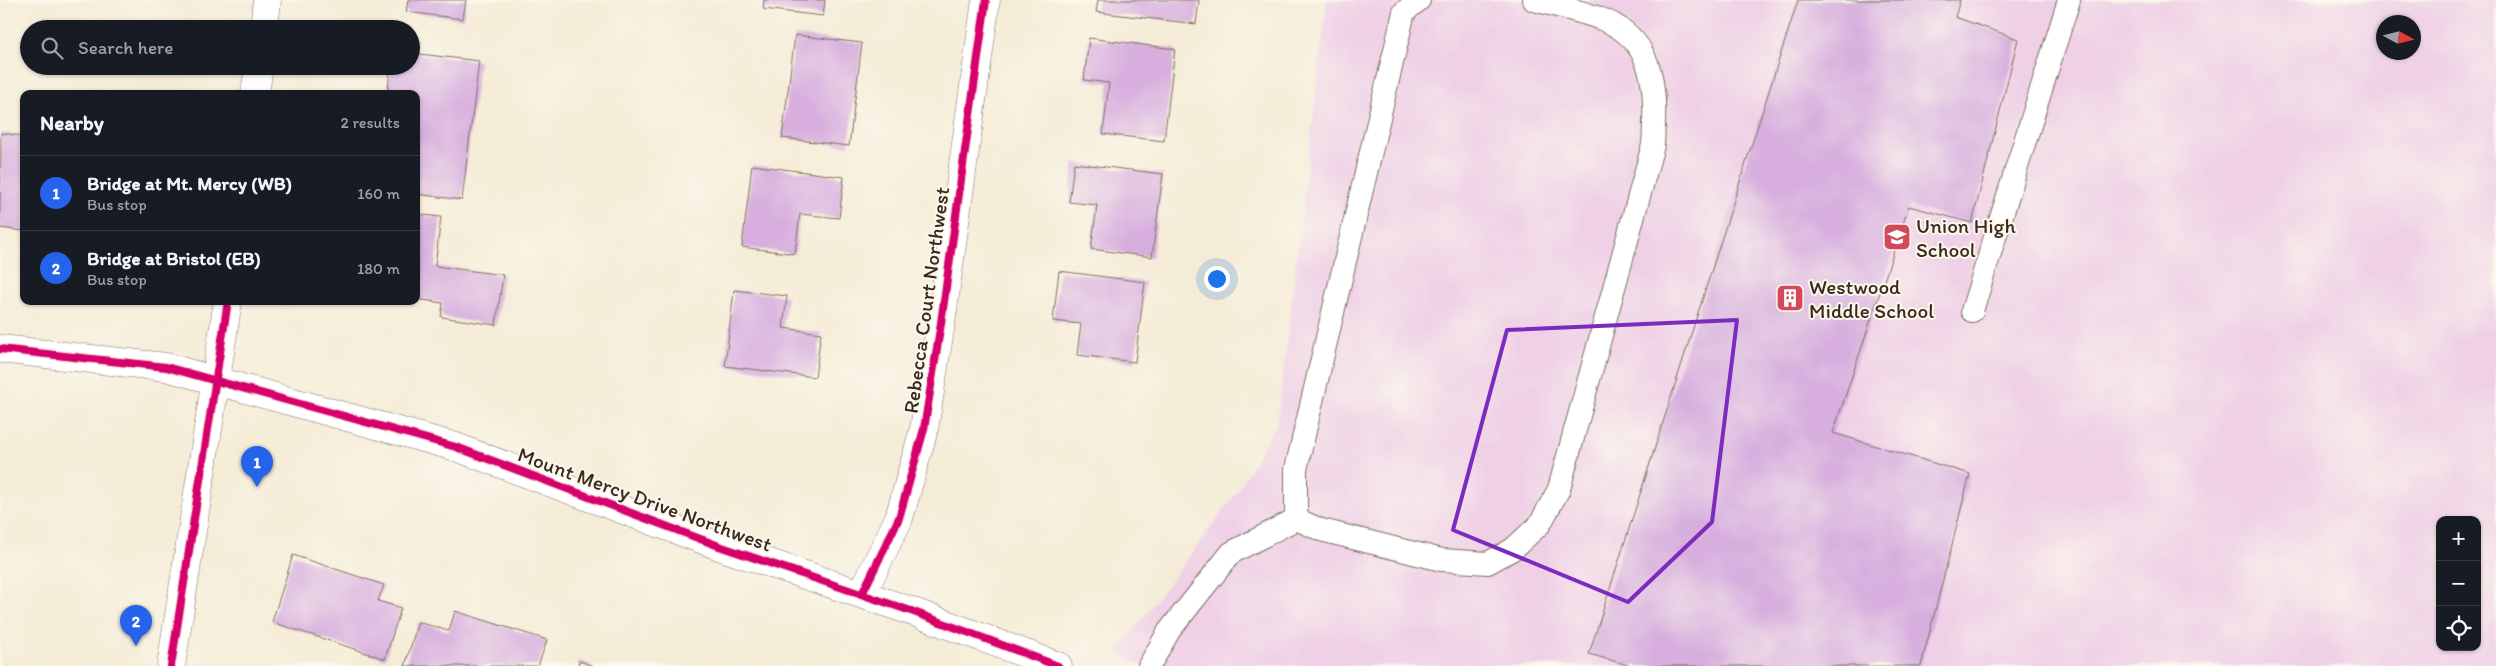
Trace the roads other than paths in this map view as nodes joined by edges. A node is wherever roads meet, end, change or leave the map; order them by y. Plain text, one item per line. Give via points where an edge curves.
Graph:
1 (267, 0) edge
2 (986, 0) edge
3 (1419, 0) edge
4 (1534, 0) edge
5 (2069, 0) edge
6 (265, 20) edge
7 (258, 75) edge
8 (256, 90) edge
9 (227, 305) edge
10 (1972, 311) dead end
11 (0, 349) edge
12 (215, 381) junction
13 (1296, 518) junction
14 (862, 594) junction
15 (171, 666) edge
16 (1058, 666) edge
17 (1150, 666) edge

1 - 6 street
2 - 14 street, Rebecca Court Northwest via 924,429 899,518
3 - 13 lane via 1404,12 1326,336 1296,469
4 - 13 lane via 1605,20 1634,39 1649,64 1656,101 1653,144 1559,490 1540,524 1513,549 1488,564 1442,560 1321,530
5 - 10 lane
7 - 8 street
9 - 12 street
11 - 12 street, Mount Mercy Drive Northwest via 166,367
12 - 14 street, Mount Mercy Drive Northwest via 456,447 719,546
12 - 15 street
13 - 17 lane via 1232,553 1169,631
14 - 16 street, Mount Mercy Drive Northwest

